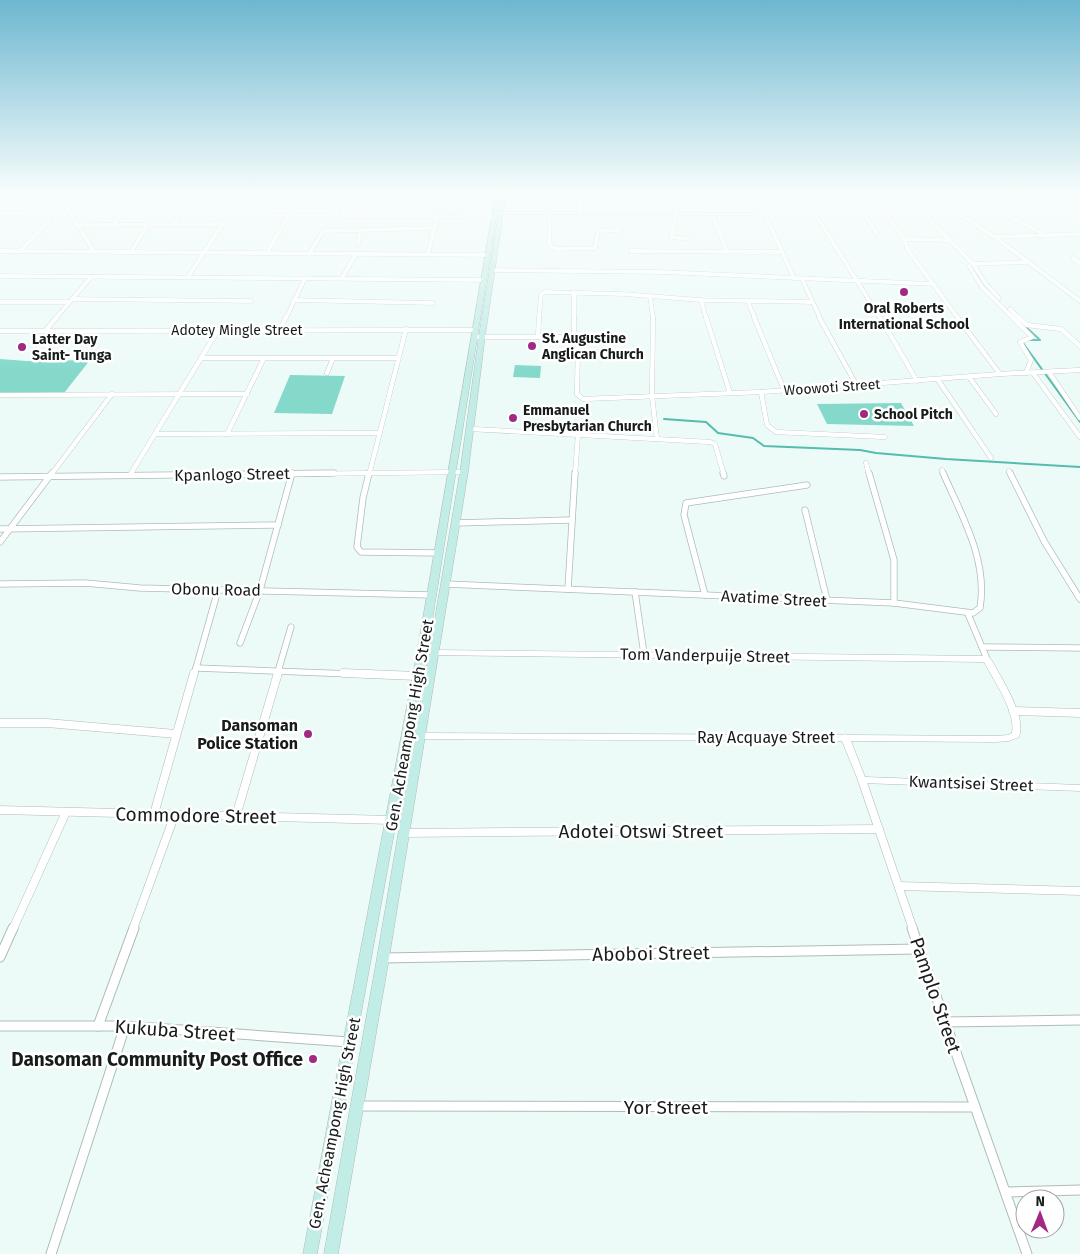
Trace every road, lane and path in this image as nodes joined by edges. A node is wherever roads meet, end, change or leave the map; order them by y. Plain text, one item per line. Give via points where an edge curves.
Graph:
1 (782, 252) edge
2 (169, 253) edge
3 (205, 253) junction
4 (266, 253) joint
5 (494, 253) edge
6 (841, 253) edge
7 (910, 253) edge
8 (960, 253) edge
9 (1015, 253) edge
10 (309, 254) joint
11 (356, 254) junction
12 (428, 254) joint
13 (488, 255) joint
14 (1073, 258) dead end
15 (1027, 262) junction
16 (1080, 263) edge
17 (971, 264) junction
18 (492, 270) junction
19 (0, 276) edge
20 (91, 276) junction
21 (188, 277) junction
22 (305, 278) junction
23 (342, 278) junction
24 (794, 278) junction
25 (802, 279) junction
26 (484, 280) junction
27 (859, 281) junction
28 (934, 284) junction
29 (574, 292) junction
30 (650, 297) junction
31 (70, 300) junction
32 (251, 300) dead end
33 (294, 300) junction
34 (701, 300) junction
35 (0, 302) edge
36 (748, 302) junction
37 (811, 302) junction
38 (1080, 302) edge
39 (433, 303) dead end
40 (406, 329) junction
41 (218, 330) junction
42 (280, 330) junction
43 (0, 331) edge
44 (7, 331) junction
45 (45, 331) junction
46 (477, 334) junction
47 (538, 337) junction
48 (0, 338) edge
49 (574, 340) junction
50 (1080, 346) edge
51 (201, 358) junction
52 (264, 358) junction
53 (333, 358) junction
54 (398, 358) junction
55 (1080, 370) edge
56 (1047, 372) junction
57 (327, 373) dead end
58 (1026, 373) junction
59 (1036, 373) junction
60 (1000, 374) junction
61 (969, 377) junction
62 (938, 380) junction
63 (917, 381) junction
64 (857, 386) junction
65 (784, 390) junction
66 (761, 392) junction
67 (730, 393) junction
68 (112, 394) junction
69 (178, 394) junction
70 (246, 394) junction
71 (0, 395) edge
72 (652, 396) junction
73 (996, 414) dead end
74 (1080, 418) edge
75 (471, 428) junction
76 (378, 433) junction
77 (155, 434) junction
78 (227, 434) junction
79 (578, 435) junction
80 (885, 437) dead end
81 (658, 438) junction
82 (1080, 438) edge
83 (991, 458) dead end
84 (866, 464) dead end
85 (942, 470) dead end
86 (1009, 471) dead end
87 (452, 472) junction
88 (464, 472) junction
89 (292, 473) junction
90 (368, 473) junction
91 (130, 475) junction
92 (50, 476) junction
93 (724, 476) dead end
94 (0, 477) edge
95 (807, 485) dead end
96 (805, 510) dead end
97 (571, 520) junction
98 (455, 523) junction
99 (278, 525) junction
100 (0, 529) edge
101 (9, 529) junction
102 (0, 542) edge
103 (439, 553) junction
104 (0, 584) edge
105 (446, 584) junction
106 (218, 590) junction
107 (260, 590) junction
108 (568, 590) junction
109 (635, 592) junction
110 (706, 594) junction
111 (432, 595) junction
112 (1080, 599) edge
113 (827, 600) junction
114 (894, 603) junction
115 (968, 614) junction
116 (291, 627) dead end
117 (240, 644) dead end
118 (982, 647) junction
119 (1080, 648) edge
120 (422, 652) junction
121 (434, 653) junction
122 (644, 654) junction
123 (987, 659) junction
124 (196, 668) junction
125 (278, 671) junction
126 (417, 676) junction
127 (1013, 711) junction
128 (1080, 713) edge
129 (0, 723) edge
130 (176, 734) junction
131 (420, 736) junction
132 (845, 737) junction
133 (862, 780) junction
134 (1080, 788) edge
135 (0, 810) edge
136 (66, 812) junction
137 (154, 814) junction
138 (175, 814) junction
139 (236, 816) junction
140 (391, 820) junction
141 (879, 829) junction
142 (404, 833) junction
143 (899, 886) junction
144 (1080, 891) edge
145 (919, 949) junction
146 (0, 957) edge
147 (383, 958) junction
148 (1080, 1020) edge
149 (944, 1022) junction
150 (0, 1026) edge
151 (98, 1026) junction
152 (125, 1026) junction
153 (349, 1042) junction
154 (357, 1106) junction
155 (975, 1107) junction
156 (1080, 1190) edge
157 (1006, 1192) junction
158 (51, 1254) edge
159 (310, 1254) edge
160 (331, 1254) edge
161 (1027, 1254) edge

1 - 24 street
2 - 3 street
3 - 4 street
3 - 21 street
4 - 10 street
5 - 18 main road, Gen. Acheampong High Street
6 - 27 street
7 - 28 street
8 - 17 street
9 - 15 street
10 - 11 street
11 - 12 street
11 - 23 street
12 - 13 street
13 - 26 main road, Gen. Acheampong High Street
14 - 16 street
15 - 17 street
15 - 38 street
17 - 50 street via 989,289 1027,325 1056,327
17 - 58 street via 982,287 1032,336 1020,342 1031,360
18 - 24 street
18 - 46 main road, Gen. Acheampong High Street
19 - 20 street
20 - 21 street
20 - 31 street
21 - 22 street
22 - 23 street
22 - 33 street
23 - 26 street
24 - 25 street
25 - 27 street
25 - 37 street
26 - 46 main road, Gen. Acheampong High Street
27 - 28 street
27 - 63 street
28 - 60 street
29 - 30 street
29 - 47 street via 542,293
29 - 49 street
30 - 34 street
30 - 72 street
31 - 32 street
31 - 35 street
31 - 45 street
33 - 39 street
33 - 42 street
34 - 36 street
34 - 67 street
36 - 37 street
36 - 65 street
37 - 64 street
40 - 42 street, Adotey Mingle Street
40 - 46 street, Adotey Mingle Street
40 - 54 street
41 - 42 street, Adotey Mingle Street
41 - 45 street, Adotey Mingle Street
41 - 51 street
43 - 44 street, Adotey Mingle Street
44 - 45 street, Adotey Mingle Street
44 - 48 street
46 - 47 street, Adotey Mingle Street
46 - 75 main road, Gen. Acheampong High Street
46 - 87 main road, Gen. Acheampong High Street
47 - 49 street, Adotey Mingle Street
49 - 72 street, Woowoti Street via 578,344 577,394 583,399
51 - 52 street
51 - 69 street
52 - 53 street
52 - 70 street
53 - 54 street
53 - 57 street
54 - 76 street
55 - 56 street, Woowoti Street
56 - 59 street, Woowoti Street
56 - 74 street
58 - 59 street, Woowoti Street
58 - 60 street, Woowoti Street
59 - 82 street
60 - 61 street, Woowoti Street
61 - 62 street, Woowoti Street
61 - 73 street
62 - 63 street, Woowoti Street
62 - 83 street
63 - 64 street, Woowoti Street
64 - 65 street, Woowoti Street
65 - 66 street, Woowoti Street
66 - 67 street, Woowoti Street
66 - 80 street via 767,425 776,432
67 - 72 street, Woowoti Street
68 - 69 street
68 - 71 street
68 - 92 street
69 - 70 street
69 - 77 street
70 - 78 street
72 - 81 street
75 - 79 street
75 - 88 main road, Gen. Acheampong High Street
76 - 78 street
76 - 90 street
77 - 78 street
77 - 91 street
79 - 81 street
79 - 97 street
81 - 93 street via 713,442
84 - 114 street via 894,560
85 - 115 street via 975,551 982,578 984,590 980,608
86 - 112 street via 1044,541
87 - 88 street, Kpanlogo Street
87 - 90 street, Kpanlogo Street
87 - 103 main road, Gen. Acheampong High Street
88 - 98 main road, Gen. Acheampong High Street
89 - 90 street, Kpanlogo Street
89 - 91 street, Kpanlogo Street
89 - 99 street
90 - 103 street via 358,550 368,553
91 - 92 street, Kpanlogo Street
92 - 94 street, Kpanlogo Street
92 - 101 street
95 - 110 street via 686,503 684,515
96 - 113 street
97 - 98 street
97 - 108 street
98 - 105 main road, Gen. Acheampong High Street
99 - 101 street
99 - 107 street
100 - 101 street
101 - 102 street
103 - 111 main road, Gen. Acheampong High Street
104 - 106 street, Obonu Road via 85,583
105 - 108 street, Avatime Street
105 - 121 main road, Gen. Acheampong High Street
106 - 107 street, Obonu Road
106 - 124 street
107 - 111 street, Obonu Road
107 - 117 street
108 - 109 street, Avatime Street
109 - 110 street, Avatime Street
109 - 122 street
110 - 113 street, Avatime Street
111 - 120 main road, Gen. Acheampong High Street
113 - 114 street, Avatime Street
114 - 115 street, Avatime Street
115 - 118 street
116 - 125 street
118 - 119 street
118 - 123 street, Ray Acquaye Street
120 - 121 street, Tom Vanderpuije Street
120 - 126 main road, Gen. Acheampong High Street
121 - 122 street, Tom Vanderpuije Street
121 - 131 main road, Gen. Acheampong High Street
122 - 123 street, Tom Vanderpuije Street
123 - 127 street, Ray Acquaye Street
124 - 125 street
124 - 130 street
125 - 126 street
125 - 139 street
126 - 140 main road, Gen. Acheampong High Street
127 - 128 street
127 - 132 street, Ray Acquaye Street via 1018,731 1009,738
129 - 130 street via 48,723
130 - 137 street
131 - 132 street, Ray Acquaye Street
131 - 142 main road, Gen. Acheampong High Street
132 - 133 street, Pamplo Street
133 - 134 street, Kwantsisei Street
133 - 141 street, Pamplo Street
135 - 136 street, Commodore Street
136 - 137 street, Commodore Street
136 - 146 street
137 - 138 street, Commodore Street
138 - 139 street, Commodore Street
138 - 151 street
139 - 140 street, Commodore Street
140 - 153 main road, Gen. Acheampong High Street
141 - 142 street, Adotei Otswi Street
141 - 143 street, Pamplo Street
142 - 147 main road, Gen. Acheampong High Street
143 - 144 street
143 - 145 street, Pamplo Street
145 - 147 street, Aboboi Street
145 - 149 street, Pamplo Street
147 - 154 main road, Gen. Acheampong High Street
148 - 149 street
149 - 155 street, Pamplo Street
150 - 151 street, Kukuba Street
151 - 152 street, Kukuba Street
152 - 153 street, Kukuba Street
152 - 158 street
153 - 159 main road, Gen. Acheampong High Street
154 - 155 street, Yor Street
154 - 160 main road, Gen. Acheampong High Street
155 - 157 street, Pamplo Street
156 - 157 street
157 - 161 street, Pamplo Street

